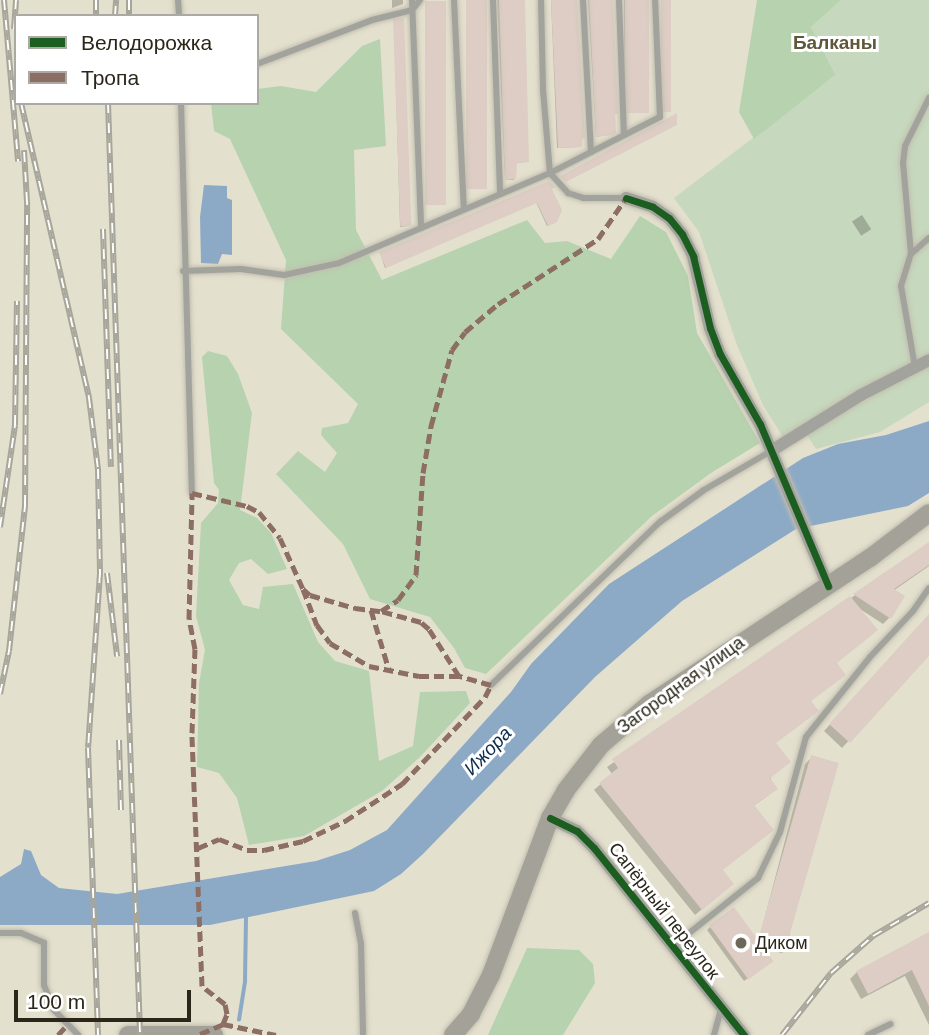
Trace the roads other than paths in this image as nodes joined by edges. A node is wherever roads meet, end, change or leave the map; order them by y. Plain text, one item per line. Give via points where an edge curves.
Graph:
1 (412, 0) edge
2 (420, 0) edge
3 (454, 0) edge
4 (493, 0) edge
5 (541, 0) edge
6 (583, 0) edge
7 (619, 0) edge
8 (655, 0) edge
9 (412, 10) junction
10 (259, 63) edge
11 (929, 98) edge
12 (181, 105) edge
13 (624, 135) junction
14 (591, 152) junction
15 (550, 173) junction
16 (500, 194) junction
17 (626, 198) joint
18 (464, 209) junction
19 (421, 228) junction
20 (929, 237) edge
21 (911, 254) junction
22 (183, 271) junction
23 (929, 360) edge
24 (915, 367) junction
25 (771, 451) junction
26 (192, 493) dead end
27 (929, 513) edge
28 (828, 586) junction
29 (929, 588) edge
30 (491, 685) dead end
31 (550, 818) junction
32 (355, 913) dead end
33 (0, 933) edge
34 (671, 947) junction
35 (722, 1009) junction
36 (891, 1024) dead end
37 (78, 1035) edge
38 (128, 1035) edge
39 (214, 1035) edge
40 (363, 1035) edge
41 (453, 1035) edge
42 (714, 1035) edge
43 (744, 1035) edge
44 (868, 1035) edge

1 - 9 lane
2 - 9 lane
3 - 18 lane
4 - 16 lane
5 - 15 lane
6 - 14 lane
7 - 13 lane
8 - 13 lane via 660,117
9 - 10 lane via 372,20
9 - 19 lane
11 - 21 lane via 905,146 903,163
12 - 22 lane
13 - 14 lane
14 - 15 lane
15 - 16 lane
15 - 17 lane via 568,193 583,198
16 - 18 lane
17 - 25 street via 653,207 682,234 693,256 720,354
18 - 19 lane
19 - 22 lane via 339,263 299,274
20 - 21 lane
21 - 24 lane via 901,286
22 - 26 lane
23 - 24 street
24 - 25 street
25 - 28 street
25 - 30 lane via 660,522
27 - 28 main road, Загородная улица
28 - 31 main road, Загородная улица via 626,722 583,767
29 - 34 lane via 806,737 780,832 758,878
31 - 34 street, Сапёрный переулок via 577,831 594,848
31 - 41 main road, Загородная улица via 491,975 471,1014
32 - 40 lane via 361,943
33 - 37 lane via 21,933 44,943 44,985 54,1010
34 - 35 street, Сапёрный переулок
35 - 42 lane
35 - 43 street, Сапёрный переулок
36 - 44 lane
38 - 39 main road

